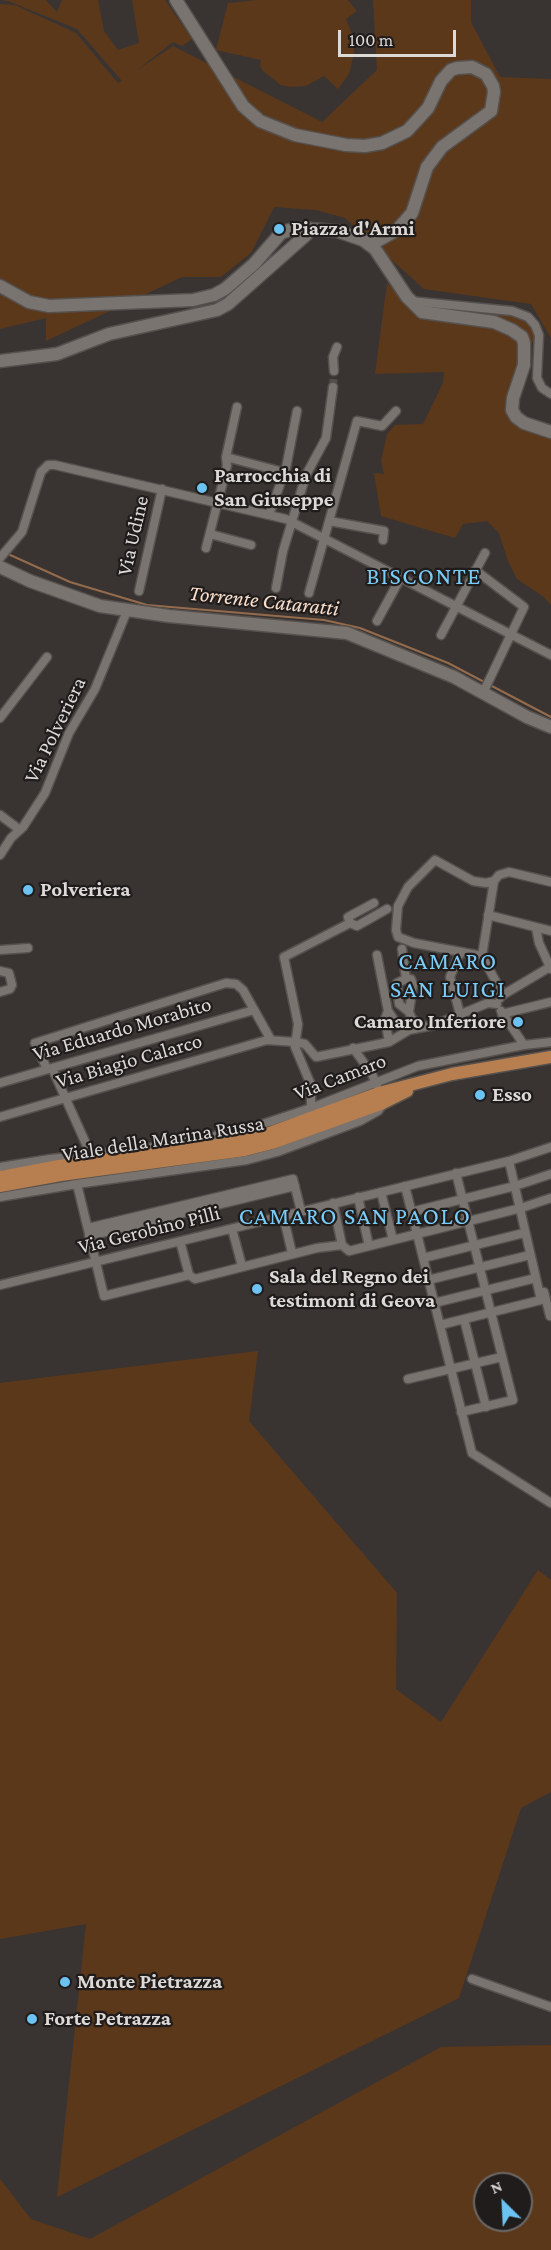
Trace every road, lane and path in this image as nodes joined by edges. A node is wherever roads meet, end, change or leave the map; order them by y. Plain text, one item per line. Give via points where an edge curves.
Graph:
1 (176, 0) edge
2 (308, 228) junction
3 (370, 245) junction
4 (0, 286) edge
5 (410, 301) junction
6 (337, 347) dead end
7 (0, 361) edge
8 (334, 371) tunnel mouth
9 (333, 387) tunnel mouth
10 (551, 393) edge
11 (237, 407) dead end
12 (297, 411) dead end
13 (396, 411) dead end
14 (551, 432) edge
15 (226, 458) junction
16 (283, 472) junction
17 (162, 489) junction
18 (218, 503) junction
19 (269, 515) junction
20 (329, 521) junction
21 (293, 522) junction
22 (210, 534) junction
23 (324, 537) junction
24 (383, 540) dead end
25 (251, 545) dead end
26 (206, 548) dead end
27 (485, 553) dead end
28 (0, 558) edge
29 (0, 567) edge
30 (475, 570) junction
31 (401, 577) junction
32 (276, 588) dead end
33 (139, 591) dead end
34 (309, 593) dead end
35 (457, 606) junction
36 (127, 610) junction
37 (377, 621) dead end
38 (512, 634) junction
39 (441, 635) dead end
40 (551, 655) edge
41 (47, 657) dead end
42 (486, 686) junction
43 (0, 718) edge
44 (551, 727) edge
45 (0, 816) edge
46 (20, 830) junction
47 (0, 855) edge
48 (494, 881) junction
49 (551, 882) edge
50 (375, 903) dead end
51 (387, 909) dead end
52 (489, 915) junction
53 (350, 922) junction
54 (536, 928) junction
55 (551, 931) edge
56 (28, 948) dead end
57 (402, 949) dead end
58 (0, 950) edge
59 (460, 953) junction
60 (377, 955) dead end
61 (482, 956) junction
62 (551, 966) edge
63 (0, 970) edge
64 (0, 992) edge
65 (499, 1000) junction
66 (551, 1002) edge
67 (254, 1010) junction
68 (388, 1011) junction
69 (460, 1014) junction
70 (502, 1014) junction
71 (425, 1028) junction
72 (409, 1030) junction
73 (269, 1038) junction
74 (295, 1042) junction
75 (390, 1042) junction
76 (551, 1042) edge
77 (524, 1045) junction
78 (353, 1048) junction
79 (551, 1057) edge
80 (49, 1069) junction
81 (0, 1083) edge
82 (379, 1093) junction
83 (65, 1097) junction
84 (311, 1108) junction
85 (0, 1117) edge
86 (551, 1147) edge
87 (91, 1155) junction
88 (509, 1161) junction
89 (0, 1167) edge
90 (456, 1173) junction
91 (551, 1174) edge
92 (0, 1177) edge
93 (77, 1184) junction
94 (0, 1186) edge
95 (405, 1186) junction
96 (515, 1186) junction
97 (381, 1192) junction
98 (0, 1197) edge
99 (358, 1197) junction
100 (551, 1198) edge
101 (463, 1199) junction
102 (333, 1203) junction
103 (520, 1208) junction
104 (301, 1211) junction
105 (411, 1212) junction
106 (283, 1215) junction
107 (468, 1221) junction
108 (232, 1228) junction
109 (88, 1232) junction
110 (524, 1233) junction
111 (417, 1234) junction
112 (393, 1240) junction
113 (180, 1241) junction
114 (342, 1245) junction
115 (474, 1245) junction
116 (369, 1246) junction
117 (292, 1253) junction
118 (530, 1255) junction
119 (423, 1258) junction
120 (96, 1262) junction
121 (242, 1266) junction
122 (480, 1268) junction
123 (189, 1275) junction
124 (536, 1278) junction
125 (428, 1280) junction
126 (0, 1285) edge
127 (486, 1290) junction
128 (434, 1303) junction
129 (491, 1312) junction
130 (550, 1316) edge
131 (464, 1319) junction
132 (440, 1325) junction
133 (502, 1357) junction
134 (475, 1363) junction
135 (451, 1369) junction
136 (408, 1379) dead end
137 (486, 1407) junction
138 (461, 1412) junction
139 (551, 1503) edge
140 (472, 1979) dead end
141 (551, 2007) edge

1 - 3 street via 243,106 260,121 295,135 354,146 388,141 428,108 451,70 472,67 486,74 494,92 491,111 437,153 427,167 412,213 397,230
2 - 3 street via 337,231
2 - 4 street via 281,233 230,285 214,295 193,300 49,306 28,302
2 - 7 street via 306,235 217,310 109,334 57,354
3 - 5 street
5 - 10 street via 528,316 539,335 537,378 542,388
5 - 14 street via 426,313 494,322 522,336 524,365 512,410 524,423
6 - 8 street
9 - 21 street via 326,438 306,475
11 - 15 street
12 - 16 street
13 - 20 street via 382,426 357,421
15 - 16 street
15 - 18 street
16 - 19 street
17 - 18 street
17 - 28 street via 48,465 40,472 22,532
17 - 33 street, Via Udine
18 - 19 street
18 - 22 street
19 - 21 street
20 - 23 street
20 - 24 street via 384,531
21 - 23 street
21 - 32 street
22 - 25 street
22 - 26 street
23 - 31 street
23 - 34 street
27 - 30 street
29 - 36 street via 91,604
30 - 35 street
30 - 38 street via 524,607
31 - 35 street
31 - 37 street
35 - 38 street
35 - 39 street
36 - 42 street via 347,633
36 - 46 street, Via Polveriera via 96,689 69,733 45,793
38 - 40 street
38 - 42 street
41 - 43 street
42 - 44 street via 527,717
45 - 46 street
46 - 47 street, Via Polveriera
48 - 49 street via 509,872
48 - 52 street
48 - 59 street via 473,881 435,860 399,900 398,937
50 - 53 street via 348,917
51 - 53 street via 357,926
52 - 54 street
52 - 61 street
53 - 74 street via 284,957 298,1024
54 - 55 street
54 - 62 street
56 - 58 street
57 - 71 street via 404,980 411,979 413,986 409,1012
59 - 61 street
59 - 69 street via 450,977
60 - 68 street
61 - 65 street via 501,991
62 - 65 street
63 - 64 street via 9,973 12,985
65 - 69 street
65 - 70 street
66 - 70 street
67 - 73 street
67 - 80 street, Via Eduardo Morabito
67 - 80 street via 240,986 226,982 35,1042
68 - 72 street via 397,1024
68 - 75 street
69 - 71 street
70 - 77 street
71 - 72 street
72 - 75 street
73 - 74 street, Via Biagio Calarco
73 - 83 street, Via Biagio Calarco
74 - 78 street via 305,1044 316,1057
74 - 84 street via 311,1085
75 - 78 street
76 - 77 street, Via Camaro
77 - 82 street, Via Camaro via 427,1064
78 - 82 street
79 - 82 main road, Viale della Marina Russa via 452,1074
80 - 81 street, Via Eduardo Morabito
80 - 83 street
82 - 84 street, Via Camaro
82 - 92 main road, Viale della Marina Russa via 243,1141
82 - 93 street via 378,1111 277,1152 247,1160
82 - 94 main road, Viale della Marina Russa via 272,1143 245,1150
83 - 85 street, Via Biagio Calarco
83 - 87 street
84 - 87 street, Via Camaro via 236,1132
86 - 88 street, Via Gerobino Pilli
87 - 89 street, Via Camaro
88 - 90 street, Via Gerobino Pilli
88 - 96 street
90 - 95 street, Via Gerobino Pilli
90 - 101 street
91 - 96 street
93 - 98 street
93 - 109 street
95 - 97 street, Via Gerobino Pilli
95 - 105 street
96 - 101 street
96 - 103 street
97 - 99 street, Via Gerobino Pilli
97 - 112 street
99 - 102 street, Via Gerobino Pilli
99 - 116 street
100 - 103 street
101 - 105 street
101 - 107 street
102 - 104 street, Via Gerobino Pilli
102 - 114 street
103 - 107 street
103 - 110 street
103 - 130 street via 526,1215
104 - 106 street, Via Gerobino Pilli
104 - 109 street via 295,1186
105 - 111 street
106 - 108 street, Via Gerobino Pilli
106 - 117 street
107 - 111 street
107 - 115 street
108 - 113 street, Via Gerobino Pilli
108 - 121 street
109 - 120 street
110 - 115 street
110 - 118 street
111 - 112 street
111 - 119 street
112 - 116 street
113 - 120 street, Via Gerobino Pilli
113 - 123 street
114 - 116 street via 349,1251
114 - 117 street
115 - 119 street
115 - 122 street
117 - 121 street
118 - 122 street
118 - 124 street
119 - 125 street
120 - 123 street via 104,1296
120 - 126 street, Via Gerobino Pilli
121 - 123 street via 195,1279
122 - 125 street
122 - 127 street
124 - 127 street
124 - 129 street via 541,1300
125 - 128 street
127 - 128 street
127 - 129 street
128 - 132 street
129 - 131 street
129 - 133 street
131 - 132 street
131 - 134 street
132 - 135 street
133 - 134 street
133 - 137 street via 513,1400
134 - 135 street
134 - 137 street
135 - 136 street
135 - 138 street
137 - 138 street
138 - 139 street via 472,1453
140 - 141 street

